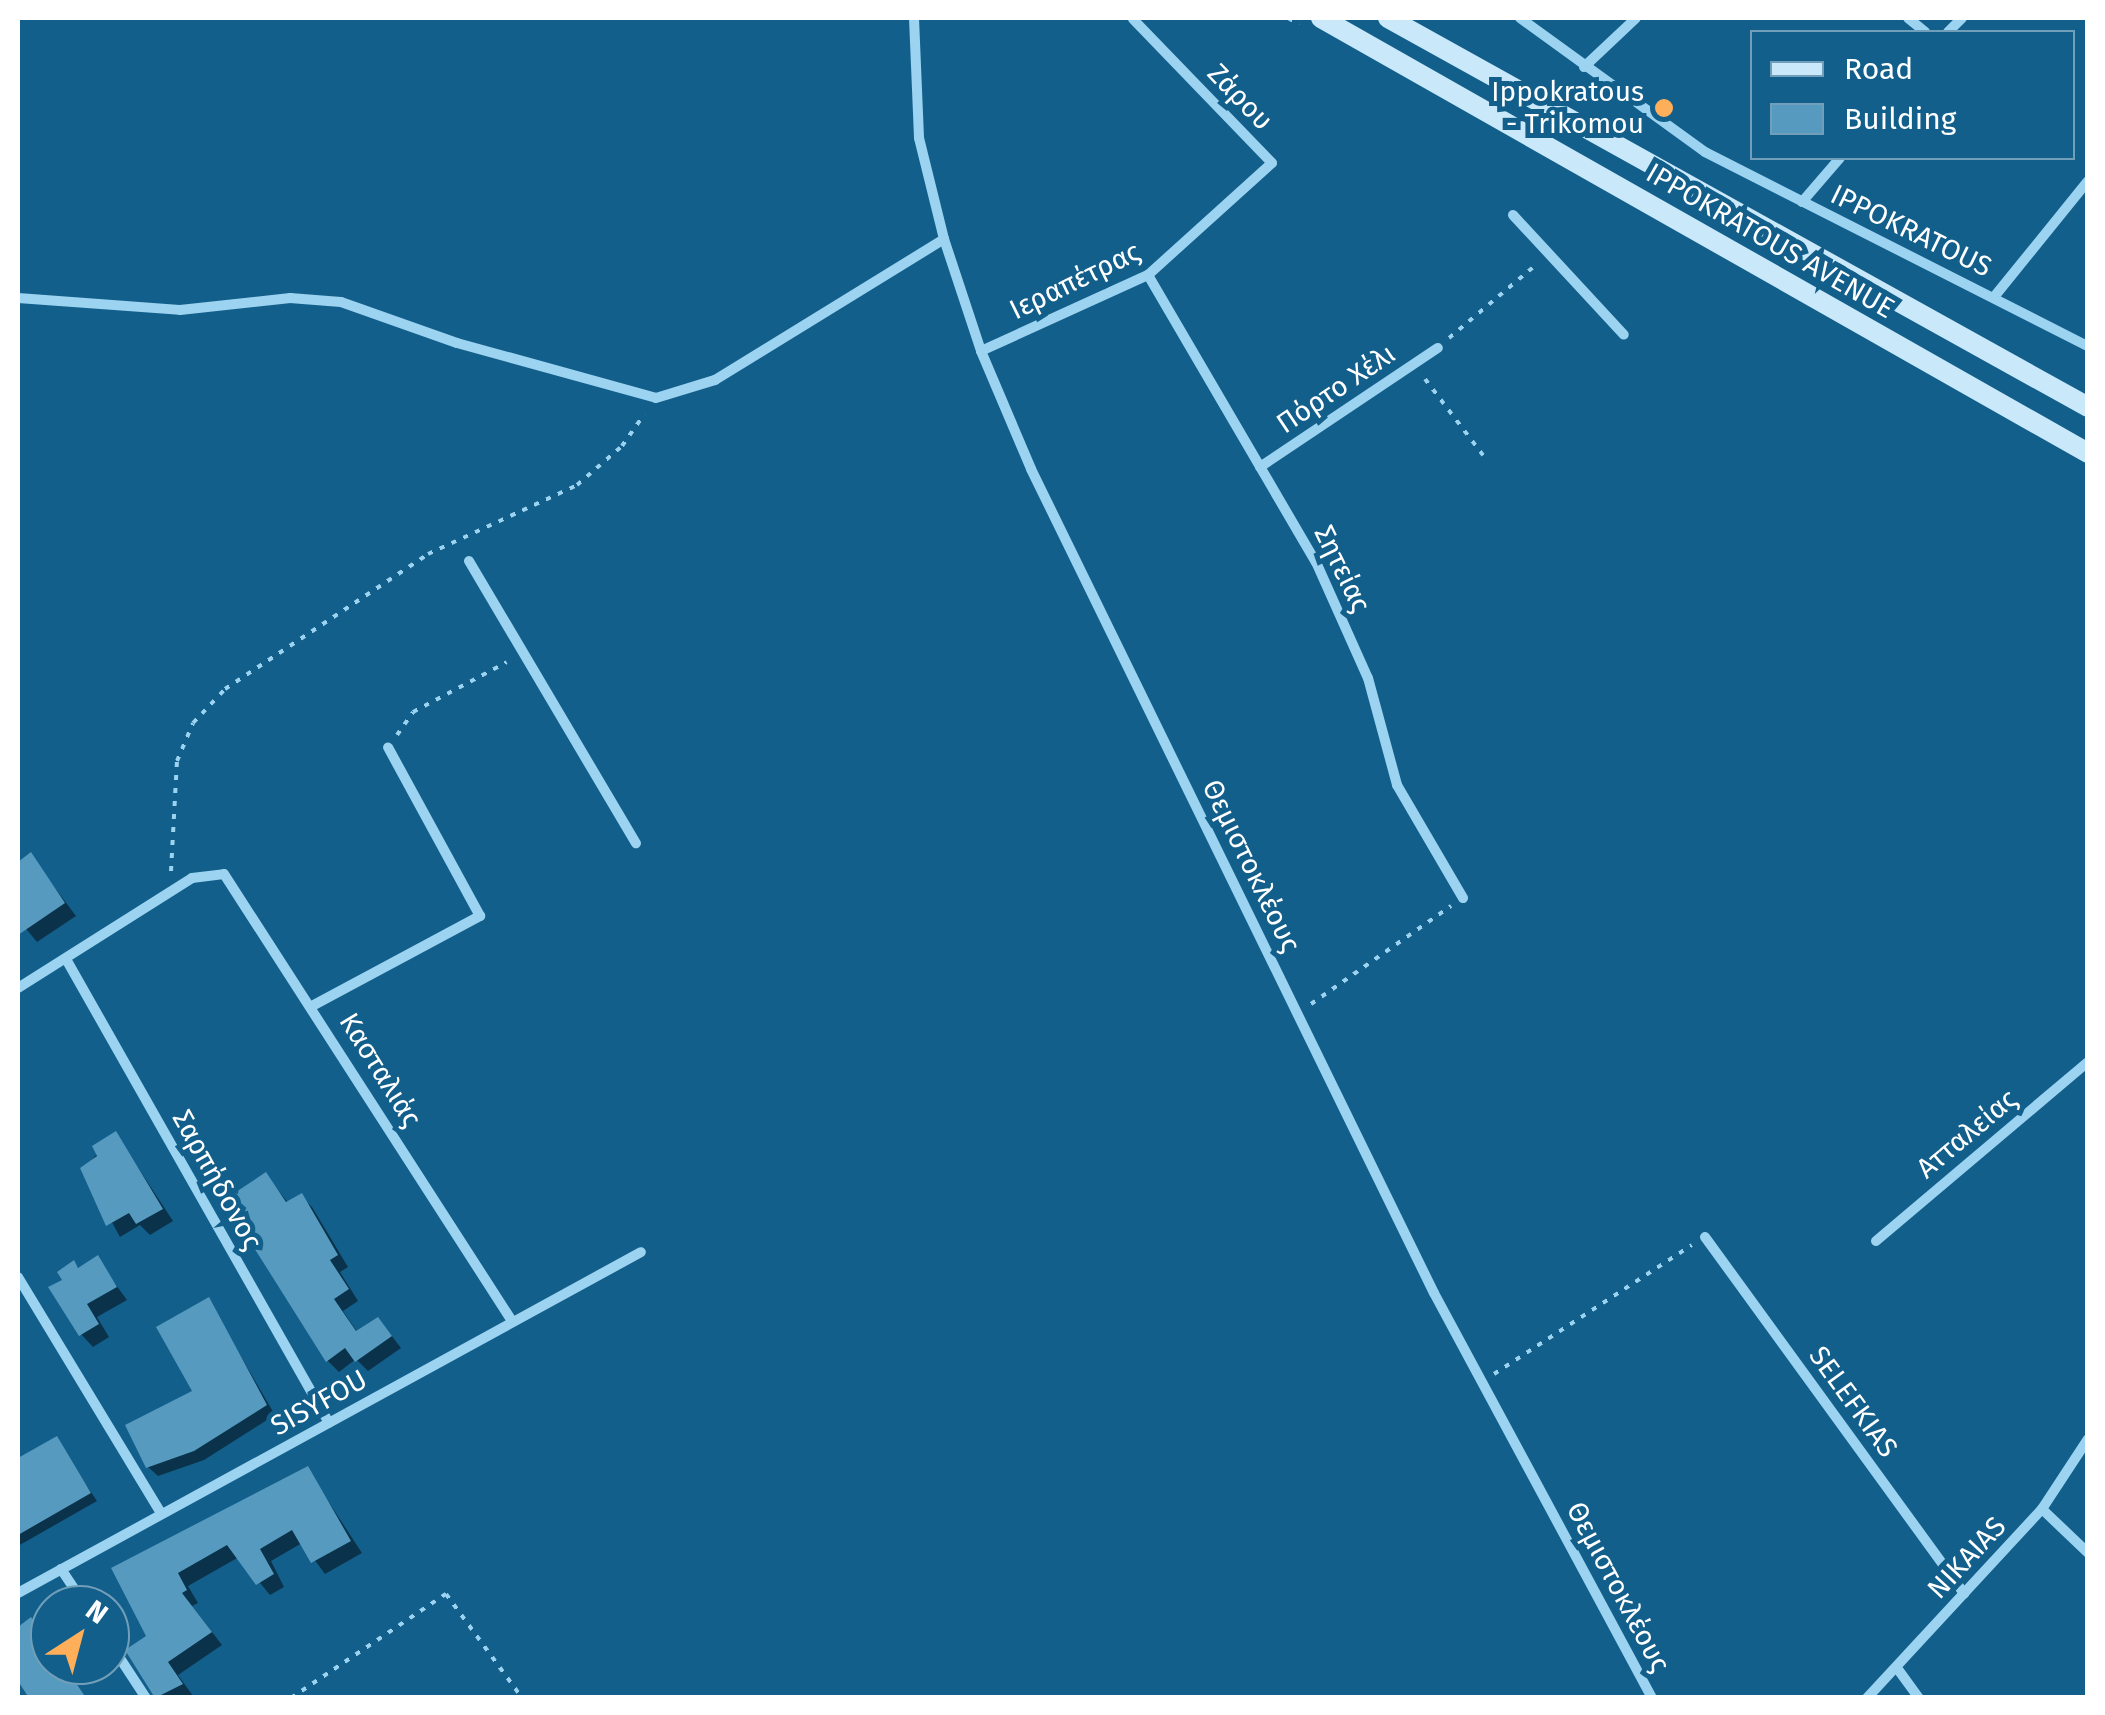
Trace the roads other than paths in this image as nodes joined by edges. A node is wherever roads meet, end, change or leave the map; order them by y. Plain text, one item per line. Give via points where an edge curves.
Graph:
1 (914, 18) edge
2 (1321, 18) edge
3 (1388, 18) edge
4 (1520, 18) edge
5 (1636, 18) edge
6 (1133, 19) edge
7 (1584, 67) junction
8 (1838, 160) edge
9 (1272, 163) joint
10 (2088, 181) edge
11 (1802, 202) junction
12 (1513, 215) dead end
13 (944, 239) junction
14 (1148, 275) junction
15 (1994, 297) junction
16 (18, 298) edge
17 (1624, 335) dead end
18 (2088, 346) edge
19 (1438, 348) road end
20 (981, 351) junction
21 (2088, 407) edge
22 (2088, 453) edge
23 (1260, 467) junction
24 (469, 561) dead end
25 (388, 748) road end
26 (636, 843) dead end
27 (1463, 898) road end
28 (66, 958) junction
29 (18, 988) edge
30 (312, 1006) junction
31 (2088, 1062) edge
32 (1704, 1237) road end
33 (1876, 1241) dead end
34 (641, 1252) dead end
35 (18, 1277) edge
36 (512, 1321) junction
37 (329, 1424) junction
38 (2088, 1439) edge
39 (2042, 1509) junction
40 (161, 1513) junction
41 (2088, 1553) edge
42 (61, 1569) junction
43 (72, 1585) edge
44 (18, 1593) edge
45 (1964, 1594) junction
46 (1897, 1668) junction
47 (130, 1674) edge
48 (146, 1698) edge
49 (1652, 1698) edge
50 (1867, 1698) edge
51 (1919, 1698) edge

1 - 13 street, Θεμιστοκλέους via 919,138
2 - 22 main road, IPPOKRATOUS AVENUE
3 - 21 main road, IPPOKRATOUS AVENUE
4 - 7 street, IPPOKRATOUS
5 - 7 street
6 - 9 street, Ζάρου
7 - 11 street, IPPOKRATOUS via 1706,152
8 - 11 street
9 - 14 street, Ιεραπέτρας
10 - 15 street
11 - 15 street, IPPOKRATOUS
12 - 17 street
13 - 16 street via 715,380 656,398 457,343 341,302 290,298 180,310
13 - 20 street, Θεμιστοκλέους
14 - 20 street, Ιεραπέτρας
14 - 23 street, Σητείας
15 - 18 street, IPPOKRATOUS
19 - 23 street, Πόρτο Χέλι
20 - 49 street, Θεμιστοκλέους via 1298,1014 1482,1382
23 - 27 street, Σητείας via 1316,562 1368,678 1397,785
24 - 26 street
25 - 30 street via 480,916
28 - 29 street
28 - 30 street, Κασταλιάς via 208,872 235,883
28 - 37 street, Σαρπήδονος
30 - 36 street, Κασταλιάς
31 - 33 street, Ατταλείας
32 - 45 street, SELEFKIAS
34 - 36 street, SISYFOU
35 - 40 street
36 - 37 street, SISYFOU
37 - 40 street, SISYFOU
38 - 39 street, NIKAIAS
39 - 41 street
39 - 45 street, NIKAIAS
40 - 42 street, SISYFOU
42 - 43 street
42 - 44 street, SISYFOU
45 - 46 street, NIKAIAS
46 - 50 street, NIKAIAS
46 - 51 street
47 - 48 street

